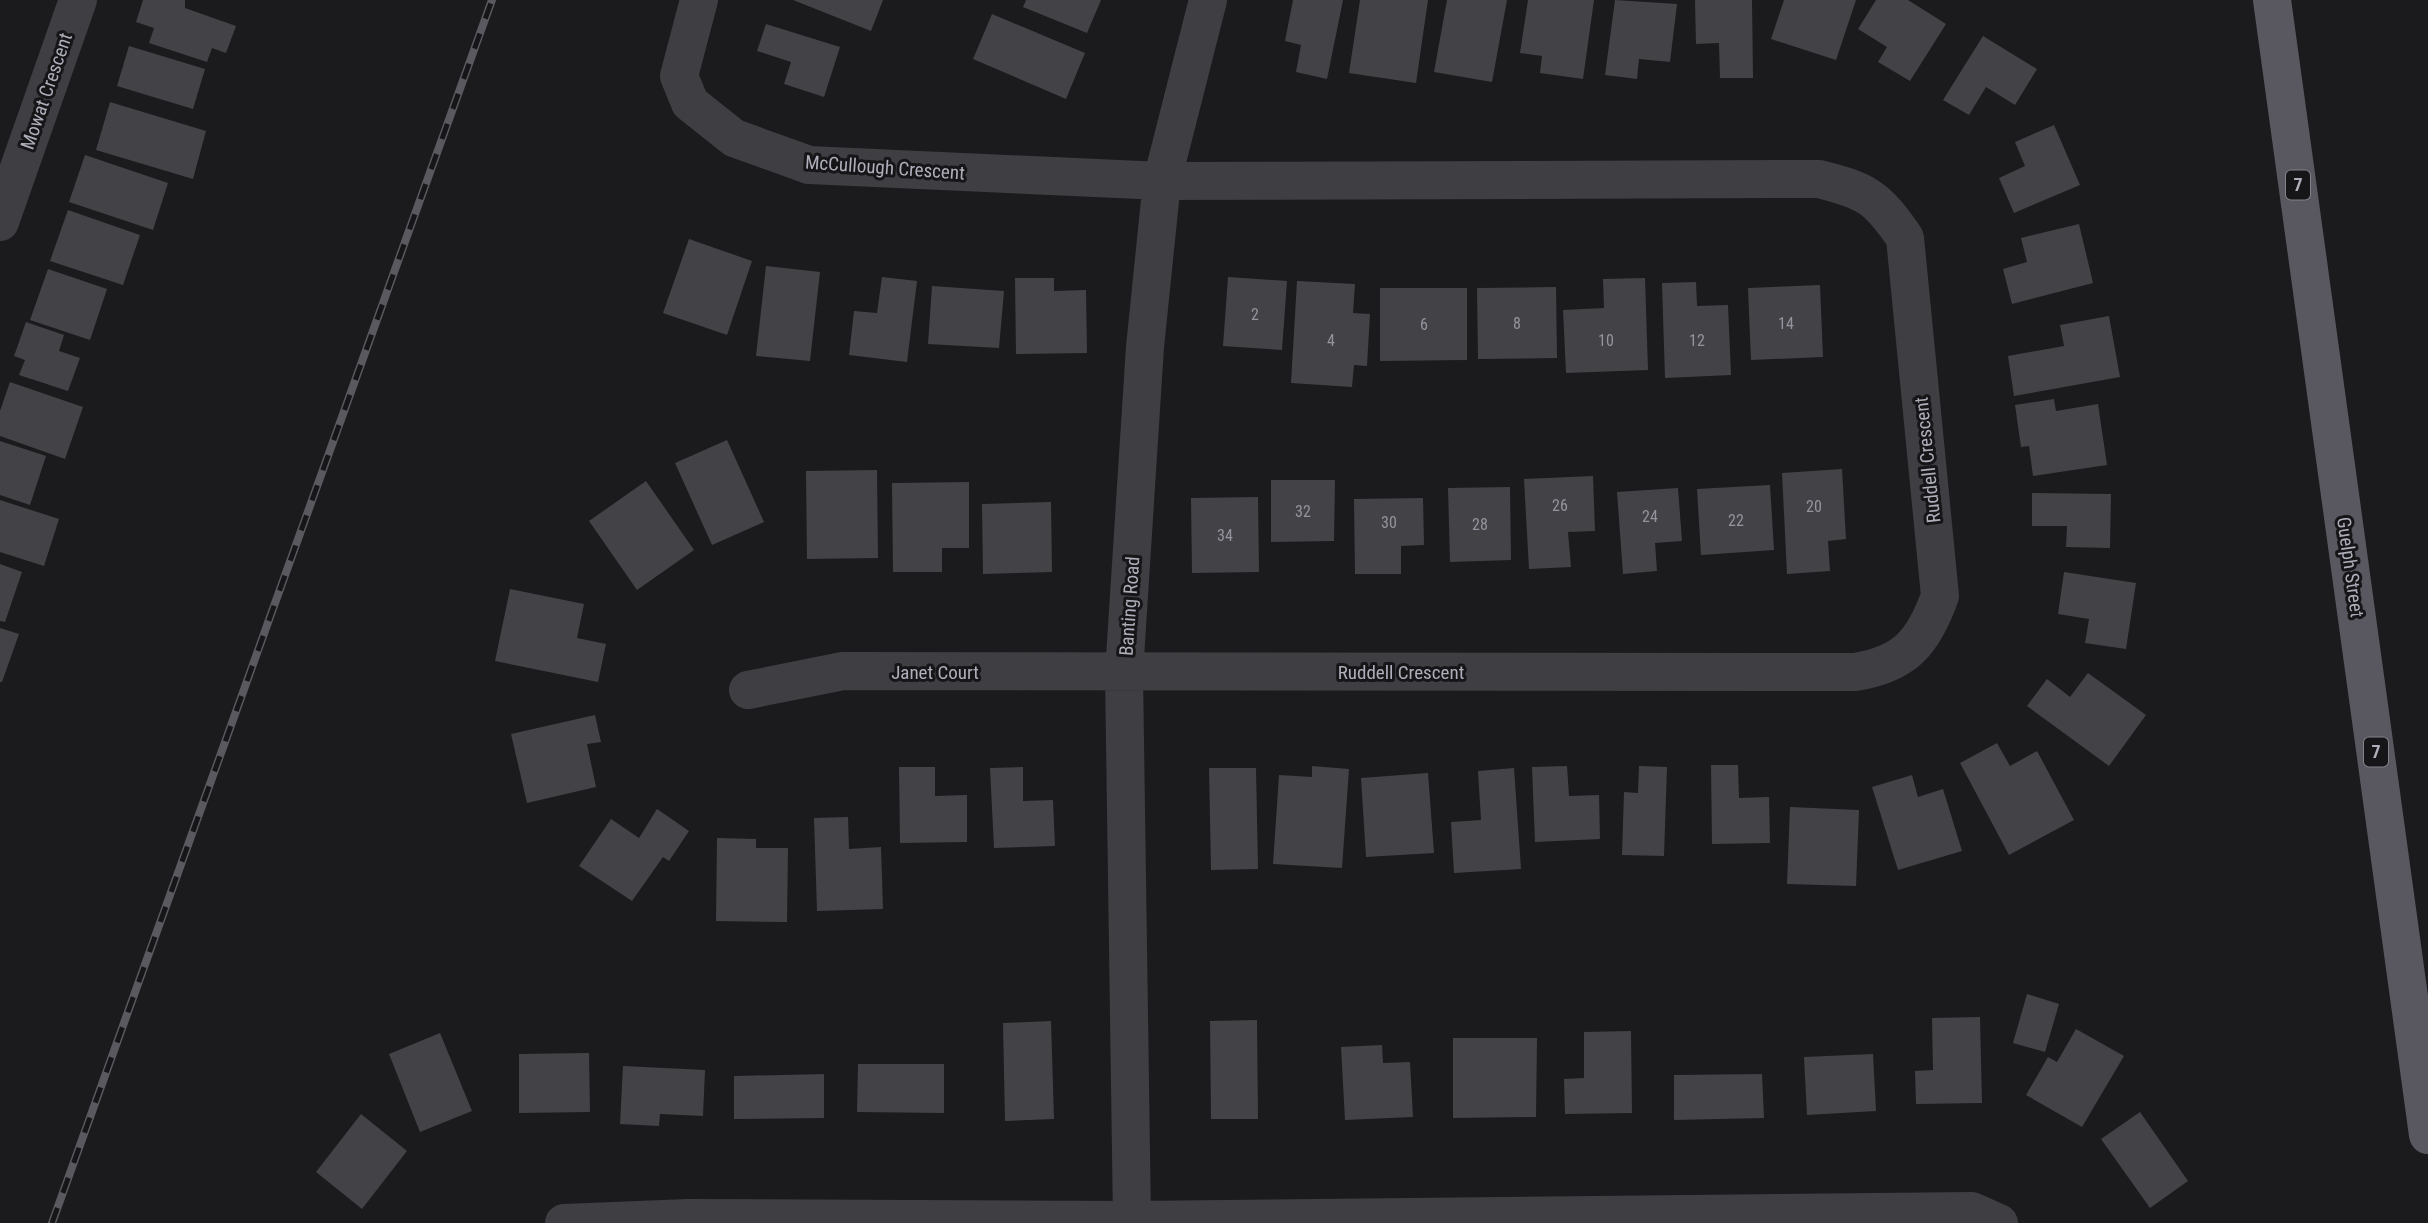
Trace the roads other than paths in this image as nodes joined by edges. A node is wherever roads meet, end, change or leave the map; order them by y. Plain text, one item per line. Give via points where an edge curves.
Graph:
1 (78, 0) edge
2 (699, 0) edge
3 (1208, 0) edge
4 (2272, 0) edge
5 (1162, 181) junction
6 (0, 222) edge
7 (1124, 673) junction
8 (748, 690) dead end
9 (2428, 1135) edge
10 (1132, 1220) junction
11 (564, 1223) edge
12 (1999, 1223) edge

1 - 6 street, Mowat Crescent
2 - 5 street, McCullough Crescent via 679,76 690,103 734,138 808,165
3 - 5 street, Banting Road
4 - 9 main road, Guelph Street / 7
5 - 7 street, Banting Road via 1145,347
5 - 7 street, Ruddell Crescent via 1819,179 1854,188 1883,205 1905,238 1940,596 1928,629 1906,653 1882,667 1855,671
7 - 8 street, Janet Court via 843,671
7 - 10 street, Banting Road
10 - 11 street via 688,1218
10 - 12 street via 1972,1211

